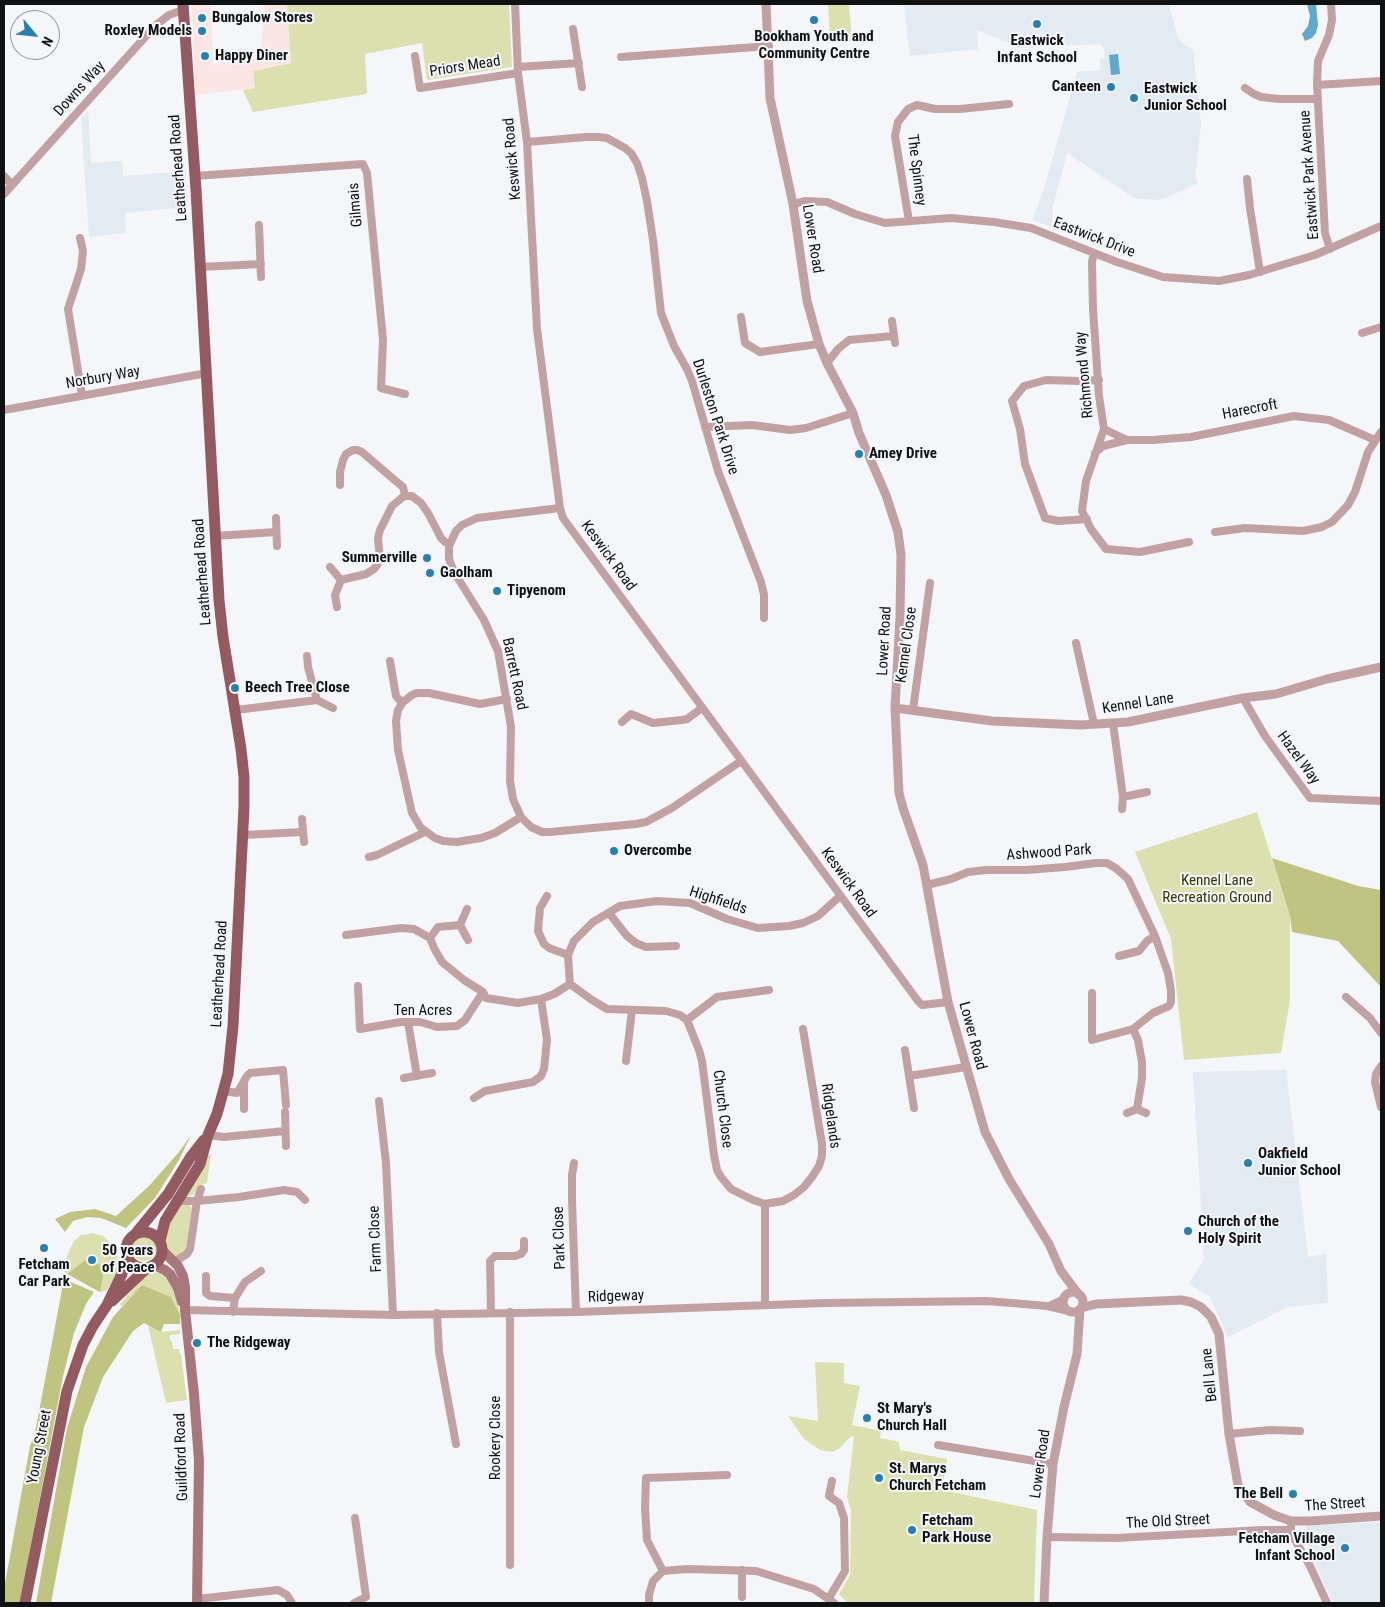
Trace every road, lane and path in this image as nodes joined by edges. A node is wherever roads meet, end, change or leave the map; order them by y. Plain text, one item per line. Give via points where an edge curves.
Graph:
1 (515, 4) edge
2 (766, 4) edge
3 (1331, 4) edge
4 (183, 7) edge
5 (574, 29) dead end
6 (769, 46) junction
7 (416, 56) dead end
8 (621, 57) dead end
9 (579, 63) junction
10 (518, 70) junction
11 (1381, 81) edge
12 (1317, 85) junction
13 (582, 88) dead end
14 (1245, 88) dead end
15 (1318, 98) junction
16 (1009, 104) dead end
17 (527, 142) junction
18 (4, 176) edge
19 (195, 176) junction
20 (1247, 179) dead end
21 (12, 185) junction
22 (4, 194) edge
23 (793, 204) junction
24 (908, 221) junction
25 (259, 225) dead end
26 (1381, 226) edge
27 (80, 238) dead end
28 (1330, 249) junction
29 (1094, 254) junction
30 (260, 264) junction
31 (200, 267) junction
32 (1260, 272) junction
33 (261, 277) dead end
34 (741, 317) dead end
35 (892, 321) dead end
36 (1381, 327) edge
37 (1362, 333) dead end
38 (819, 344) junction
39 (826, 363) junction
40 (206, 373) junction
41 (1099, 380) junction
42 (405, 394) dead end
43 (82, 395) junction
44 (4, 410) edge
45 (853, 413) junction
46 (705, 427) junction
47 (1104, 429) junction
48 (1381, 432) edge
49 (1127, 440) junction
50 (1375, 440) junction
51 (1094, 454) junction
52 (340, 484) dead end
53 (406, 496) junction
54 (560, 508) junction
55 (276, 518) dead end
56 (1087, 518) junction
57 (276, 532) junction
58 (1215, 532) dead end
59 (215, 536) junction
60 (1189, 542) dead end
61 (450, 544) junction
62 (278, 546) dead end
63 (330, 567) dead end
64 (341, 580) junction
65 (930, 583) dead end
66 (334, 605) dead end
67 (764, 618) dead end
68 (1076, 643) dead end
69 (307, 656) dead end
70 (390, 661) dead end
71 (1381, 667) edge
72 (392, 674) junction
73 (383, 675) dead end
74 (1243, 698) junction
75 (507, 699) junction
76 (317, 700) junction
77 (402, 703) junction
78 (333, 708) dead end
79 (702, 708) junction
80 (896, 708) junction
81 (236, 710) junction
82 (912, 710) junction
83 (622, 722) dead end
84 (1113, 723) junction
85 (1094, 724) junction
86 (741, 761) junction
87 (1147, 792) dead end
88 (1123, 797) junction
89 (1381, 801) edge
90 (1122, 809) dead end
91 (521, 817) junction
92 (302, 819) dead end
93 (580, 820) dead end
94 (581, 830) junction
95 (303, 832) junction
96 (425, 832) junction
97 (243, 835) junction
98 (304, 842) dead end
99 (369, 857) dead end
100 (927, 885) junction
101 (547, 896) dead end
102 (840, 896) junction
103 (467, 909) dead end
104 (609, 913) junction
105 (460, 924) junction
106 (346, 935) dead end
107 (1155, 936) junction
108 (430, 938) junction
109 (468, 940) dead end
110 (676, 946) dead end
111 (568, 955) junction
112 (1119, 956) dead end
113 (570, 984) junction
114 (358, 986) dead end
115 (768, 990) dead end
116 (482, 992) junction
117 (1092, 993) dead end
118 (1346, 997) dead end
119 (541, 999) junction
120 (948, 1002) junction
121 (632, 1010) junction
122 (687, 1020) junction
123 (408, 1022) junction
124 (802, 1029) dead end
125 (1133, 1029) junction
126 (1381, 1033) edge
127 (905, 1050) dead end
128 (626, 1061) dead end
129 (1381, 1066) edge
130 (966, 1068) junction
131 (432, 1074) dead end
132 (417, 1076) junction
133 (909, 1076) junction
134 (404, 1078) dead end
135 (244, 1082) junction
136 (224, 1091) junction
137 (474, 1098) dead end
138 (379, 1101) dead end
139 (1381, 1107) edge
140 (914, 1108) dead end
141 (244, 1109) dead end
142 (1137, 1109) junction
143 (1127, 1113) dead end
144 (1146, 1113) dead end
145 (285, 1131) junction
146 (208, 1135) junction
147 (286, 1146) dead end
148 (574, 1163) dead end
149 (201, 1189) dead end
150 (306, 1200) dead end
151 (197, 1201) junction
152 (176, 1203) junction
153 (765, 1204) junction
154 (137, 1232) junction
155 (524, 1241) dead end
156 (161, 1246) junction
157 (127, 1257) junction
158 (174, 1262) junction
159 (150, 1266) junction
160 (261, 1271) dead end
161 (1061, 1271) junction
162 (206, 1276) dead end
163 (1080, 1296) junction
164 (235, 1298) junction
165 (1065, 1298) junction
166 (1096, 1304) junction
167 (107, 1305) junction
168 (766, 1305) junction
169 (1048, 1306) junction
170 (1081, 1308) junction
171 (185, 1310) junction
172 (1069, 1311) junction
173 (234, 1312) junction
174 (491, 1312) junction
175 (510, 1312) junction
176 (576, 1312) junction
177 (437, 1313) junction
178 (393, 1315) junction
179 (1079, 1330) junction
180 (1300, 1431) dead end
181 (1230, 1434) junction
182 (456, 1444) dead end
183 (938, 1445) dead end
184 (1053, 1464) junction
185 (726, 1475) dead end
186 (832, 1481) dead end
187 (1381, 1516) edge
188 (355, 1518) dead end
189 (1291, 1525) junction
190 (1046, 1537) junction
191 (510, 1565) dead end
192 (742, 1570) junction
193 (663, 1571) junction
194 (742, 1597) dead end
195 (368, 1600) edge
196 (197, 1601) edge
197 (832, 1601) edge
198 (25, 1603) edge
199 (292, 1603) edge
200 (354, 1603) edge
201 (649, 1603) edge
202 (1044, 1603) edge
203 (1328, 1603) edge

1 - 10 street, Keswick Road
2 - 6 street, Lower Road
3 - 12 street, Eastwick Park Avenue via 1332,20 1318,61
4 - 19 main road, Leatherhead Road
4 - 21 street, Downs Way via 155,26
5 - 9 street
6 - 8 street
6 - 23 street, Lower Road via 770,98
7 - 10 street, Priors Mead via 420,88
9 - 10 street
9 - 13 street
10 - 17 street, Keswick Road
11 - 12 street
12 - 15 street, Eastwick Park Avenue
14 - 15 street, Eastwick Park Avenue via 1261,97
15 - 28 street, Eastwick Park Avenue via 1325,233
16 - 24 street, The Spinney via 960,110 917,104 908,109 898,122 894,136
17 - 46 street, Durleston Park Drive via 599,137 616,142 631,153 637,163 647,201 661,313 690,375
17 - 54 street, Keswick Road via 536,329
18 - 21 street
19 - 31 main road, Leatherhead Road
19 - 42 street, Gilmais via 363,164 367,173 382,340 381,388
20 - 32 street
21 - 22 street, Downs Way
23 - 24 street, Eastwick Drive via 806,200 827,202 885,223
23 - 38 street, Lower Road via 807,301
24 - 29 street, Eastwick Drive via 952,218 1022,226
25 - 30 street
26 - 28 street, Eastwick Drive
27 - 43 street via 83,251 81,269 68,310
28 - 32 street, Eastwick Drive
29 - 32 street, Eastwick Drive via 1163,278 1219,281
29 - 41 street, Richmond Way via 1093,309
30 - 31 street
30 - 33 street
31 - 40 main road, Leatherhead Road
34 - 38 street via 745,343 760,352
35 - 39 street via 894,340 849,340
36 - 37 street
38 - 39 street, Lower Road
39 - 45 street, Lower Road
40 - 43 street, Norbury Way
40 - 59 main road, Leatherhead Road
41 - 47 street, Richmond Way
41 - 56 street via 1046,380 1024,386 1012,401 1025,464 1045,518 1058,521
43 - 44 street, Norbury Way
45 - 46 street via 790,430 752,425
45 - 80 street, Lower Road via 892,510 900,546
46 - 67 street, Durleston Park Drive via 727,496 761,582
47 - 49 street, Harecroft
47 - 51 street, Richmond Way
48 - 50 street
49 - 50 street, Harecroft via 1191,437 1294,416 1329,420
49 - 51 street, Harecroft via 1103,446
50 - 58 street via 1355,492 1332,522 1303,531 1245,528
51 - 56 street, Richmond Way via 1082,510
52 - 53 street via 346,454 357,450 391,476
53 - 61 street via 412,496 421,503 441,538
53 - 64 street via 392,506 380,530 377,565 371,572
54 - 61 street via 477,518 462,525
54 - 79 street, Keswick Road via 563,518
55 - 57 street
56 - 60 street, Richmond Way via 1106,549 1140,552
57 - 59 street
57 - 62 street
59 - 81 main road, Leatherhead Road via 223,637
61 - 75 street, Barrett Road via 449,559 454,572 495,644
63 - 64 street
64 - 66 street
65 - 82 street, Kennel Close
68 - 85 street
69 - 76 street
70 - 72 street
71 - 74 street, Kennel Lane via 1276,694
72 - 73 street
72 - 77 street via 396,696
74 - 84 street, Kennel Lane
74 - 89 street, Hazel Way via 1265,736 1310,798
75 - 77 street via 485,704 424,692 412,695
75 - 91 street, Barrett Road via 512,738 510,780
76 - 78 street
76 - 81 street
77 - 96 street via 397,715 398,750 412,813
79 - 83 street via 687,719 648,722 628,713
79 - 86 street, Keswick Road
80 - 82 street, Kennel Lane
80 - 100 street, Lower Road via 900,793
81 - 97 main road, Leatherhead Road via 244,777
82 - 85 street, Kennel Lane via 992,721
84 - 85 street, Kennel Lane
84 - 88 street
86 - 94 street via 648,821
86 - 102 street, Keswick Road
87 - 88 street
88 - 90 street
91 - 94 street via 542,832
91 - 96 street via 494,833 470,840 443,841
92 - 95 street
93 - 94 street
95 - 97 street
95 - 98 street
96 - 99 street
97 - 136 main road, Leatherhead Road via 232,1026
100 - 107 street, Ashwood Park via 968,872 1107,863 1128,880
100 - 120 street, Lower Road
101 - 111 street via 540,908 538,931 549,948
102 - 104 street, Highfields via 818,916 803,923 774,927 758,928 690,903 657,901 620,906
102 - 120 street, Keswick Road via 920,1004
103 - 105 street
104 - 110 street via 636,943 654,948
104 - 111 street, Highfields via 580,934
105 - 108 street via 438,927
105 - 109 street
106 - 108 street via 401,928 414,929
107 - 112 street via 1139,951
107 - 125 street, Ashwood Park via 1168,973 1171,1002
108 - 116 street via 442,962
111 - 113 street
113 - 119 street
113 - 121 street via 601,1007
114 - 123 street, Ten Acres via 360,1029
115 - 122 street via 716,997
116 - 119 street via 486,998 518,1003
116 - 123 street, Ten Acres via 465,1020 456,1026 437,1027
117 - 125 street, Ashwood Park via 1092,1040
118 - 126 street via 1370,1018
119 - 137 street via 547,1040 541,1076 533,1082 485,1091
120 - 130 street, Lower Road
121 - 122 street via 666,1011
121 - 128 street
122 - 153 street, Church Close via 702,1061 717,1170 731,1189
123 - 132 street
124 - 153 street, Ridgelands via 822,1156 812,1178 794,1195
125 - 142 street via 1142,1062
127 - 133 street
129 - 139 street via 1375,1082
130 - 133 street
130 - 161 street, Lower Road via 985,1132
131 - 132 street
132 - 134 street
133 - 140 street
135 - 136 street via 237,1093
135 - 141 street
135 - 145 street via 250,1073 283,1070
136 - 146 main road, Leatherhead Road
138 - 178 street, Farm Close via 386,1163
142 - 143 street
142 - 144 street
145 - 146 street via 224,1137
145 - 147 street
146 - 152 main road via 200,1164
146 - 154 main road via 168,1194
148 - 176 street, Park Close
149 - 151 street
150 - 151 street via 297,1192 284,1190
151 - 152 street
151 - 158 street via 190,1249
152 - 156 main road via 165,1221
153 - 168 street
154 - 156 main road via 150,1232
154 - 157 main road via 127,1242
155 - 174 street via 521,1254 495,1256 490,1261
156 - 158 main road, Guildford Road
156 - 159 main road via 158,1260
157 - 159 main road via 135,1266
157 - 167 main road, Young Street
158 - 171 main road, Guildford Road via 184,1282
159 - 167 main road, Young Street
159 - 171 main road, Guildford Road via 165,1270 174,1280
160 - 164 street via 245,1282
161 - 163 street, Lower Road
161 - 165 street, Lower Road
162 - 164 street via 207,1294
163 - 165 street via 1073,1293
163 - 166 street, Bell Lane
163 - 170 street, Lower Road
164 - 173 street
165 - 169 street, Ridgeway
165 - 172 street, Lower Road via 1064,1304
166 - 170 street, Bell Lane
166 - 181 street, Bell Lane via 1181,1300 1202,1307 1216,1326 1221,1343
167 - 198 main road, Young Street via 83,1346 67,1391
168 - 169 street, Ridgeway via 987,1301
168 - 176 street, Ridgeway
169 - 172 street, Ridgeway
170 - 172 street via 1076,1312
170 - 179 street, Lower Road
171 - 173 street, Ridgeway
171 - 196 main road, Guildford Road via 199,1461
172 - 179 street, Lower Road
173 - 178 street, Ridgeway
174 - 175 street, Ridgeway
174 - 177 street, Ridgeway
175 - 176 street, Ridgeway
175 - 191 street, Rookery Close
177 - 178 street, Ridgeway
177 - 182 street via 439,1352
179 - 184 street, Lower Road via 1074,1369
180 - 181 street
181 - 189 street, Bell Lane via 1238,1485 1250,1502
183 - 184 street
184 - 190 street, Lower Road
185 - 193 street via 646,1478 647,1540
186 - 197 street via 829,1496 839,1503 844,1518 845,1571
187 - 189 street, The Street
188 - 195 street
189 - 190 street, The Old Street via 1262,1530 1116,1538
189 - 203 street
190 - 202 street, Lower Road
192 - 193 street
192 - 194 street
192 - 197 street via 800,1584
193 - 201 street via 653,1582
195 - 200 street
196 - 199 street via 278,1590

